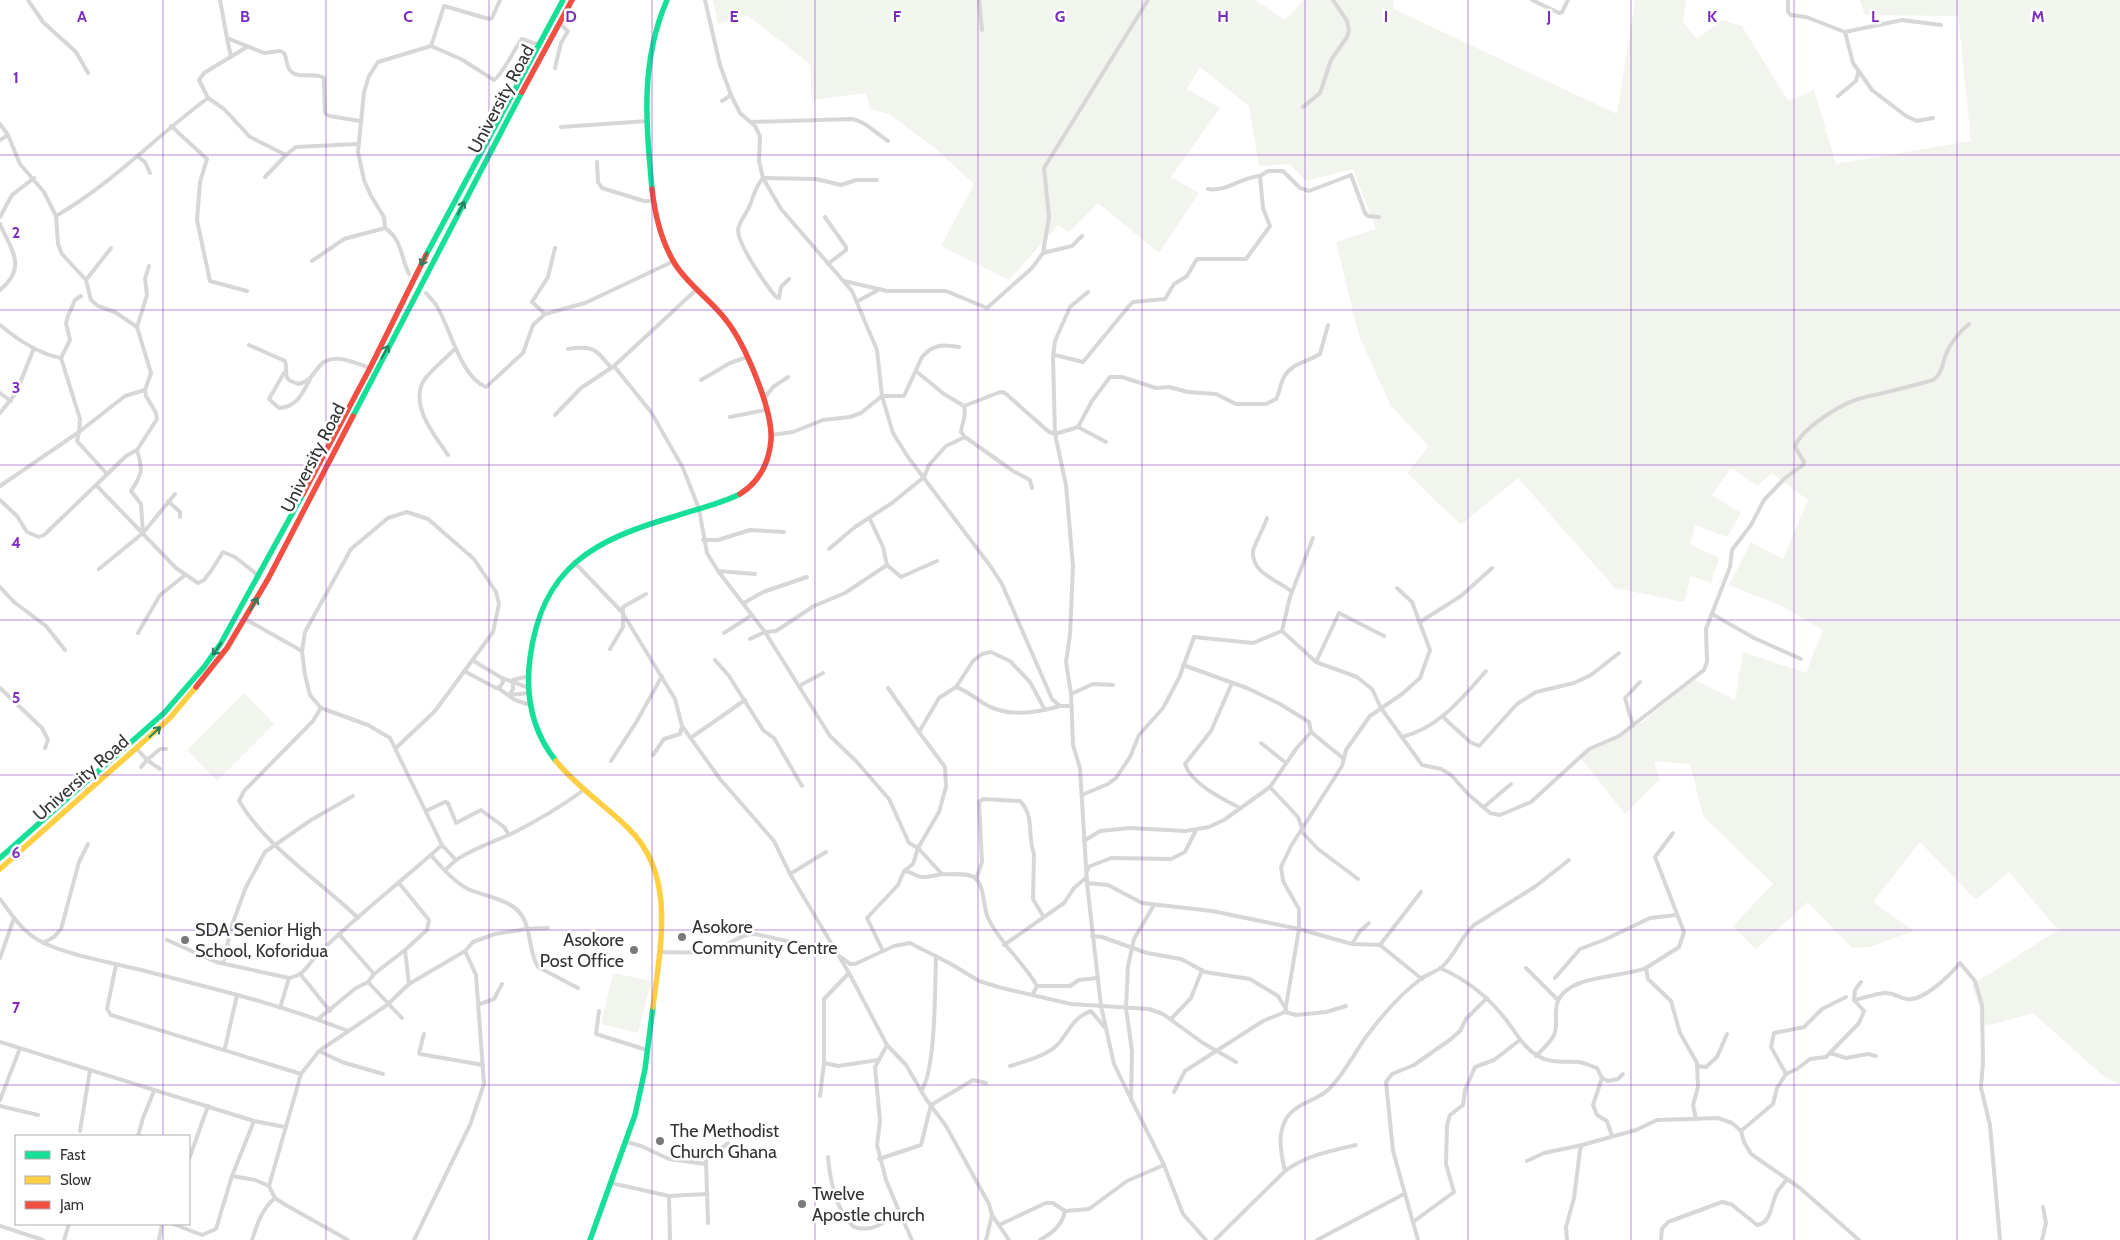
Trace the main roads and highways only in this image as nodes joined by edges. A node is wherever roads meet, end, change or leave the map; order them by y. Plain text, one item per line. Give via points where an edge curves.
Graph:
1 (563, 0) edge
2 (572, 0) edge
3 (667, 0) edge
4 (275, 548) junction
5 (282, 552) junction
6 (0, 858) edge
7 (0, 869) edge
8 (590, 1240) edge

1 -> 4 main road, University Road via 433,241
5 -> 2 main road, University Road
3 - 8 main road via 654,32 648,62 652,201 658,228 674,261 729,324 747,357 763,400 771,435 765,469 758,480 739,496 614,536 574,562 542,610 530,657 530,705 550,755 632,831 654,862 663,903 660,952 639,1098 627,1142
4 - 5 main road
4 -> 6 main road, University Road via 204,667 164,713
7 -> 5 main road, University Road via 169,719 209,674 245,619

